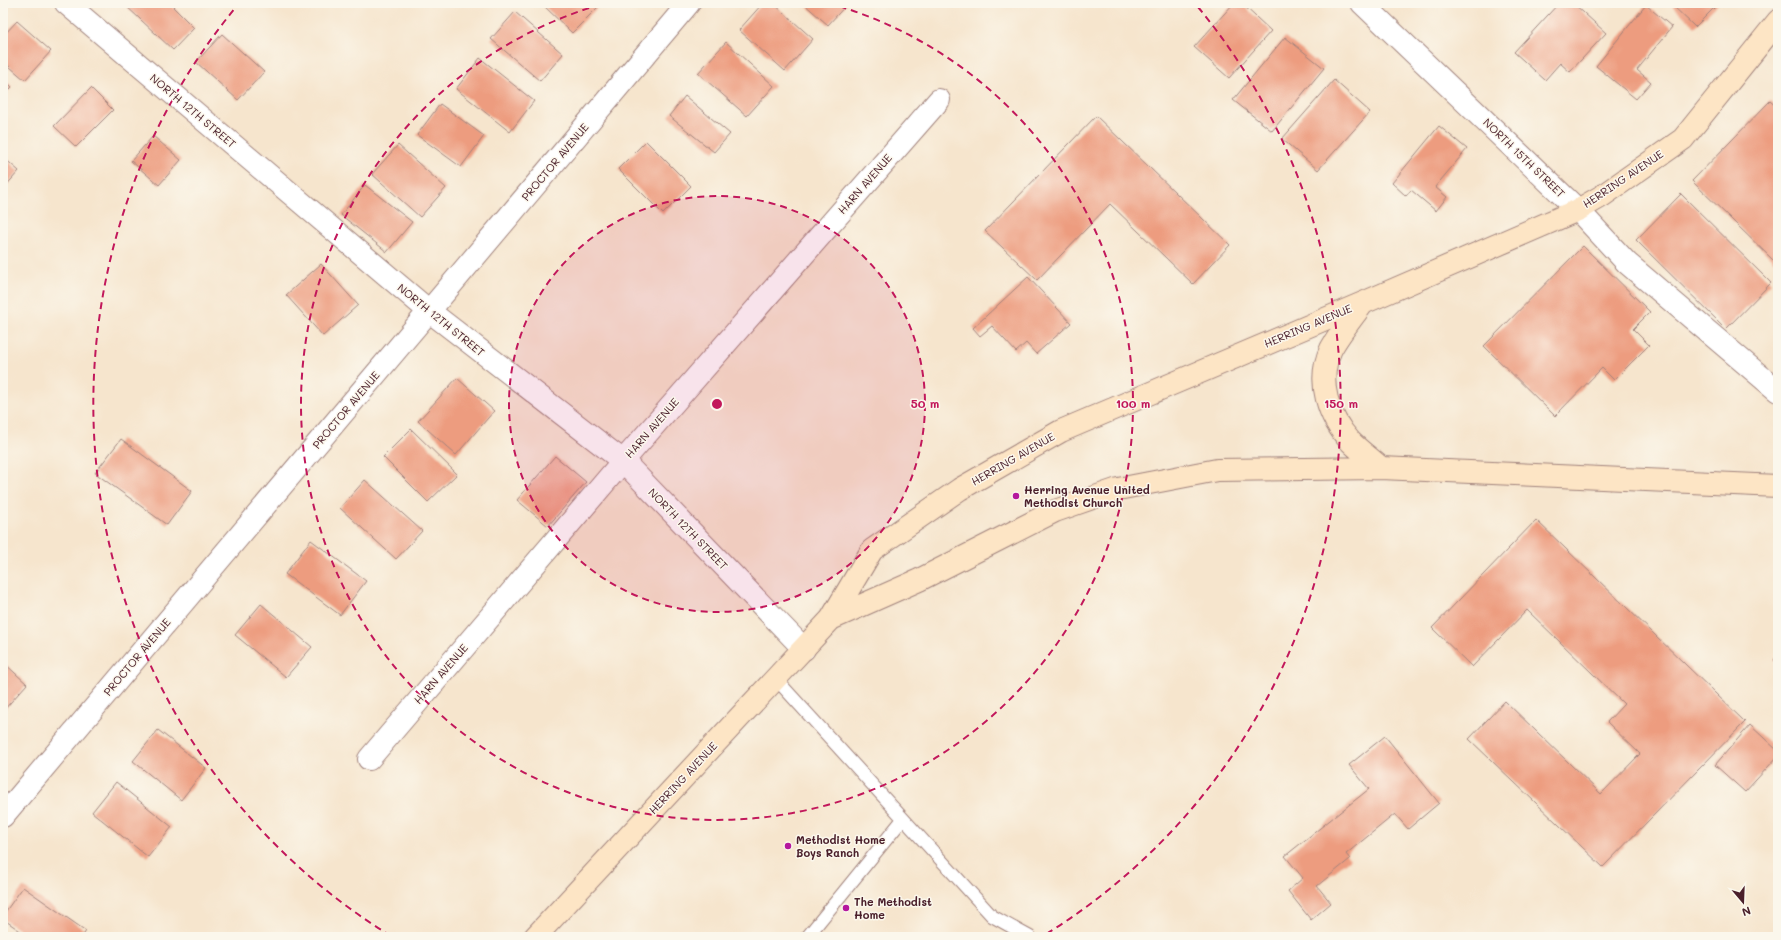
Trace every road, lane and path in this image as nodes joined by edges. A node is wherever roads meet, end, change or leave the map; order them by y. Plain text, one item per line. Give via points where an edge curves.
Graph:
1 (66, 3) edge
2 (689, 3) edge
3 (1362, 3) edge
4 (1778, 21) edge
5 (939, 100) dead end
6 (1578, 210) junction
7 (1363, 303) junction
8 (429, 311) junction
9 (1778, 391) edge
10 (624, 461) junction
11 (1381, 468) junction
12 (1778, 486) edge
13 (831, 619) junction
14 (804, 649) junction
15 (776, 679) junction
16 (369, 759) dead end
17 (3, 816) edge
18 (903, 819) junction
19 (534, 937) edge
20 (807, 937) edge
21 (1030, 937) edge

1 - 8 street, NORTH 12TH STREET
2 - 8 street, PROCTOR AVENUE
3 - 6 street, NORTH 15TH STREET
4 - 6 main road, HERRING AVENUE via 1683,139
5 - 10 street, HARN AVENUE
6 - 7 main road, HERRING AVENUE
6 - 9 street, NORTH 15TH STREET via 1627,263
7 - 11 main road via 1331,348 1324,372 1325,392 1330,411 1339,427 1351,442
7 - 13 main road, HERRING AVENUE via 1061,431 960,489 872,550
8 - 10 street, NORTH 12TH STREET
8 - 17 street, PROCTOR AVENUE
10 - 14 street, NORTH 12TH STREET
10 - 16 street, HARN AVENUE
11 - 12 main road, HERRING AVENUE
11 - 13 main road, HERRING AVENUE via 1217,470 1118,489 1055,511 919,580
13 - 14 main road, HERRING AVENUE
14 - 15 main road, HERRING AVENUE
15 - 18 lane
15 - 19 main road, HERRING AVENUE
18 - 20 lane
18 - 21 lane via 992,916

